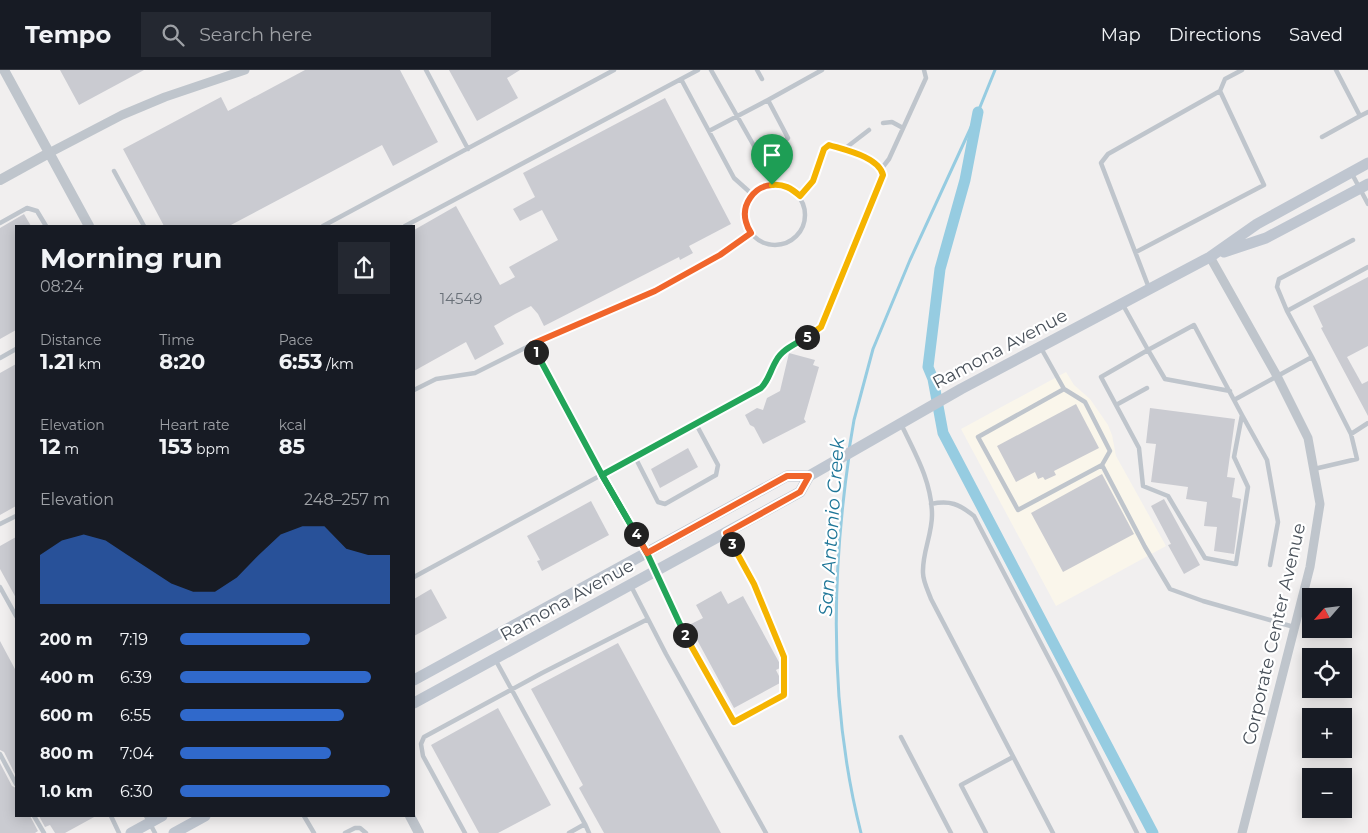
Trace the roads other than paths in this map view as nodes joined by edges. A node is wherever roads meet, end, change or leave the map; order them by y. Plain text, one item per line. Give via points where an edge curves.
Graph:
1 (4, 70) edge
2 (245, 70) edge
3 (426, 70) edge
4 (614, 70) edge
5 (698, 70) edge
6 (711, 70) edge
7 (757, 70) edge
8 (822, 70) edge
9 (924, 70) edge
10 (1242, 70) edge
11 (1336, 70) edge
12 (233, 72) edge
13 (681, 79) junction
14 (762, 79) dead end
15 (1220, 91) junction
16 (768, 100) junction
17 (1368, 112) edge
18 (737, 116) junction
19 (1360, 116) junction
20 (883, 123) dead end
21 (904, 128) junction
22 (869, 130) dead end
23 (709, 131) junction
24 (1322, 137) dead end
25 (468, 148) junction
26 (843, 150) junction
27 (49, 153) junction
28 (762, 162) junction
29 (1368, 163) edge
30 (882, 168) junction
31 (114, 171) dead end
32 (1351, 172) junction
33 (0, 180) edge
34 (772, 185) junction
35 (1364, 186) edge
36 (753, 195) junction
37 (800, 196) junction
38 (1368, 204) edge
39 (0, 222) edge
40 (45, 225) edge
41 (88, 225) edge
42 (143, 225) edge
43 (325, 225) edge
44 (407, 225) edge
45 (751, 233) junction
46 (1353, 240) dead end
47 (1136, 252) junction
48 (1210, 257) junction
49 (1368, 267) edge
50 (1150, 289) junction
51 (1122, 304) junction
52 (1287, 310) junction
53 (532, 344) junction
54 (1040, 347) junction
55 (15, 350) edge
56 (1148, 350) junction
57 (1312, 357) junction
58 (0, 358) edge
59 (1277, 376) junction
60 (1147, 388) dead end
61 (1064, 389) junction
62 (415, 390) edge
63 (1230, 391) junction
64 (1234, 400) junction
65 (1116, 404) junction
66 (1242, 415) junction
67 (900, 423) junction
68 (1368, 423) edge
69 (696, 424) junction
70 (1351, 434) junction
71 (635, 457) junction
72 (1102, 465) junction
73 (1314, 469) junction
74 (602, 475) junction
75 (809, 476) junction
76 (931, 504) junction
77 (15, 516) edge
78 (0, 524) edge
79 (726, 533) junction
80 (647, 553) junction
81 (1270, 566) dead end
82 (656, 572) junction
83 (415, 576) edge
84 (631, 585) junction
85 (0, 587) edge
86 (15, 612) edge
87 (648, 619) junction
88 (1294, 627) junction
89 (495, 659) junction
90 (415, 679) edge
91 (511, 690) junction
92 (415, 702) edge
93 (901, 737) dead end
94 (0, 754) edge
95 (1013, 757) junction
96 (15, 782) edge
97 (35, 817) edge
98 (111, 817) edge
99 (160, 817) edge
100 (203, 817) edge
101 (305, 817) edge
102 (411, 817) edge
103 (150, 824) edge
104 (584, 824) junction
105 (44, 833) edge
106 (119, 833) edge
107 (130, 833) edge
108 (174, 833) edge
109 (314, 833) edge
110 (345, 833) edge
111 (366, 833) edge
112 (419, 833) edge
113 (466, 833) edge
114 (569, 833) edge
115 (589, 833) edge
116 (766, 833) edge
117 (951, 833) edge
118 (986, 833) edge
119 (1053, 833) edge
120 (1137, 833) edge
121 (1242, 833) edge

1 - 27 street
2 - 12 street
3 - 25 lane
4 - 25 lane
5 - 13 lane
6 - 18 lane
7 - 14 lane
8 - 16 lane
9 - 21 lane via 926,78
10 - 15 lane via 1225,79
11 - 19 lane
12 - 27 street via 122,115
13 - 23 lane
13 - 44 lane
15 - 47 lane via 1108,154 1102,163
15 - 47 lane via 1264,185
16 - 18 lane
16 - 28 lane via 788,138
17 - 19 lane
18 - 23 lane
18 - 28 lane
19 - 24 lane
20 - 21 lane via 892,122
21 - 30 lane
22 - 26 lane
23 - 36 lane via 734,178
25 - 43 lane
26 - 30 lane
26 - 37 lane via 829,145 824,149 813,181
27 - 33 street
27 - 41 street
28 - 34 lane
29 - 32 main road, Ramona Avenue
30 - 69 lane via 883,175 821,327 776,359 768,382 761,388
31 - 42 lane
32 - 35 lane
32 - 48 main road, Ramona Avenue via 1257,224
34 - 36 lane via 757,190
34 - 37 lane via 791,188
35 - 38 lane
35 - 48 main road, Ramona Avenue via 1266,238
36 - 45 lane via 745,210
37 - 45 lane via 806,219 794,239 771,245
39 - 40 lane via 28,208 37,211
45 - 53 lane via 720,255 655,291
46 - 52 lane via 1280,279 1277,287
47 - 50 lane
48 - 50 main road, Ramona Avenue
48 - 59 street, Corporate Center Avenue
49 - 52 lane
50 - 51 main road, Ramona Avenue
51 - 54 main road, Ramona Avenue
51 - 56 lane
52 - 57 lane
53 - 62 lane via 475,373 436,379
53 - 74 lane
54 - 61 lane
54 - 67 main road, Ramona Avenue
55 - 58 lane
56 - 63 lane via 1165,380
56 - 63 lane via 1194,325
56 - 65 lane via 1101,377
57 - 59 lane
57 - 70 lane
59 - 64 lane
59 - 73 street, Corporate Center Avenue via 1308,438
60 - 65 lane
61 - 72 lane via 1085,402 1110,451
61 - 72 lane via 978,437 1018,510
63 - 64 lane
64 - 66 lane
65 - 66 lane via 1139,448 1144,486 1168,496 1205,558 1236,564 1248,488 1234,458
66 - 81 lane via 1267,460 1278,522
67 - 75 main road, Ramona Avenue
67 - 76 lane via 930,488
68 - 70 lane
69 - 71 lane
69 - 71 lane via 718,465 716,475 665,504 658,502
70 - 73 lane via 1357,459
71 - 74 lane
72 - 88 lane via 1170,589
73 - 88 street, Corporate Center Avenue via 1320,504 1310,567
74 - 80 lane
74 - 83 lane
75 - 79 main road, Ramona Avenue via 800,492
75 - 80 main road, Ramona Avenue via 787,476
76 - 95 lane via 931,533 923,574 931,599
76 - 120 lane via 945,501 964,507 974,516
77 - 78 lane
79 - 82 main road, Ramona Avenue
79 - 82 lane via 754,584 784,657 784,695 734,722 685,636
80 - 82 main road
80 - 90 main road, Ramona Avenue
82 - 84 main road, Ramona Avenue
84 - 87 lane
84 - 89 main road, Ramona Avenue
85 - 86 lane
87 - 91 lane
87 - 116 lane
88 - 121 street, Corporate Center Avenue
89 - 91 lane
89 - 92 main road, Ramona Avenue
91 - 104 lane
91 - 113 lane via 424,737 423,756
93 - 117 lane
94 - 96 lane
95 - 118 lane via 961,785
95 - 119 lane
97 - 105 lane
98 - 106 lane
99 - 103 main road
100 - 108 main road
101 - 109 lane
102 - 112 street
103 - 107 main road
104 - 114 lane
104 - 115 lane
110 - 111 lane via 360,828

